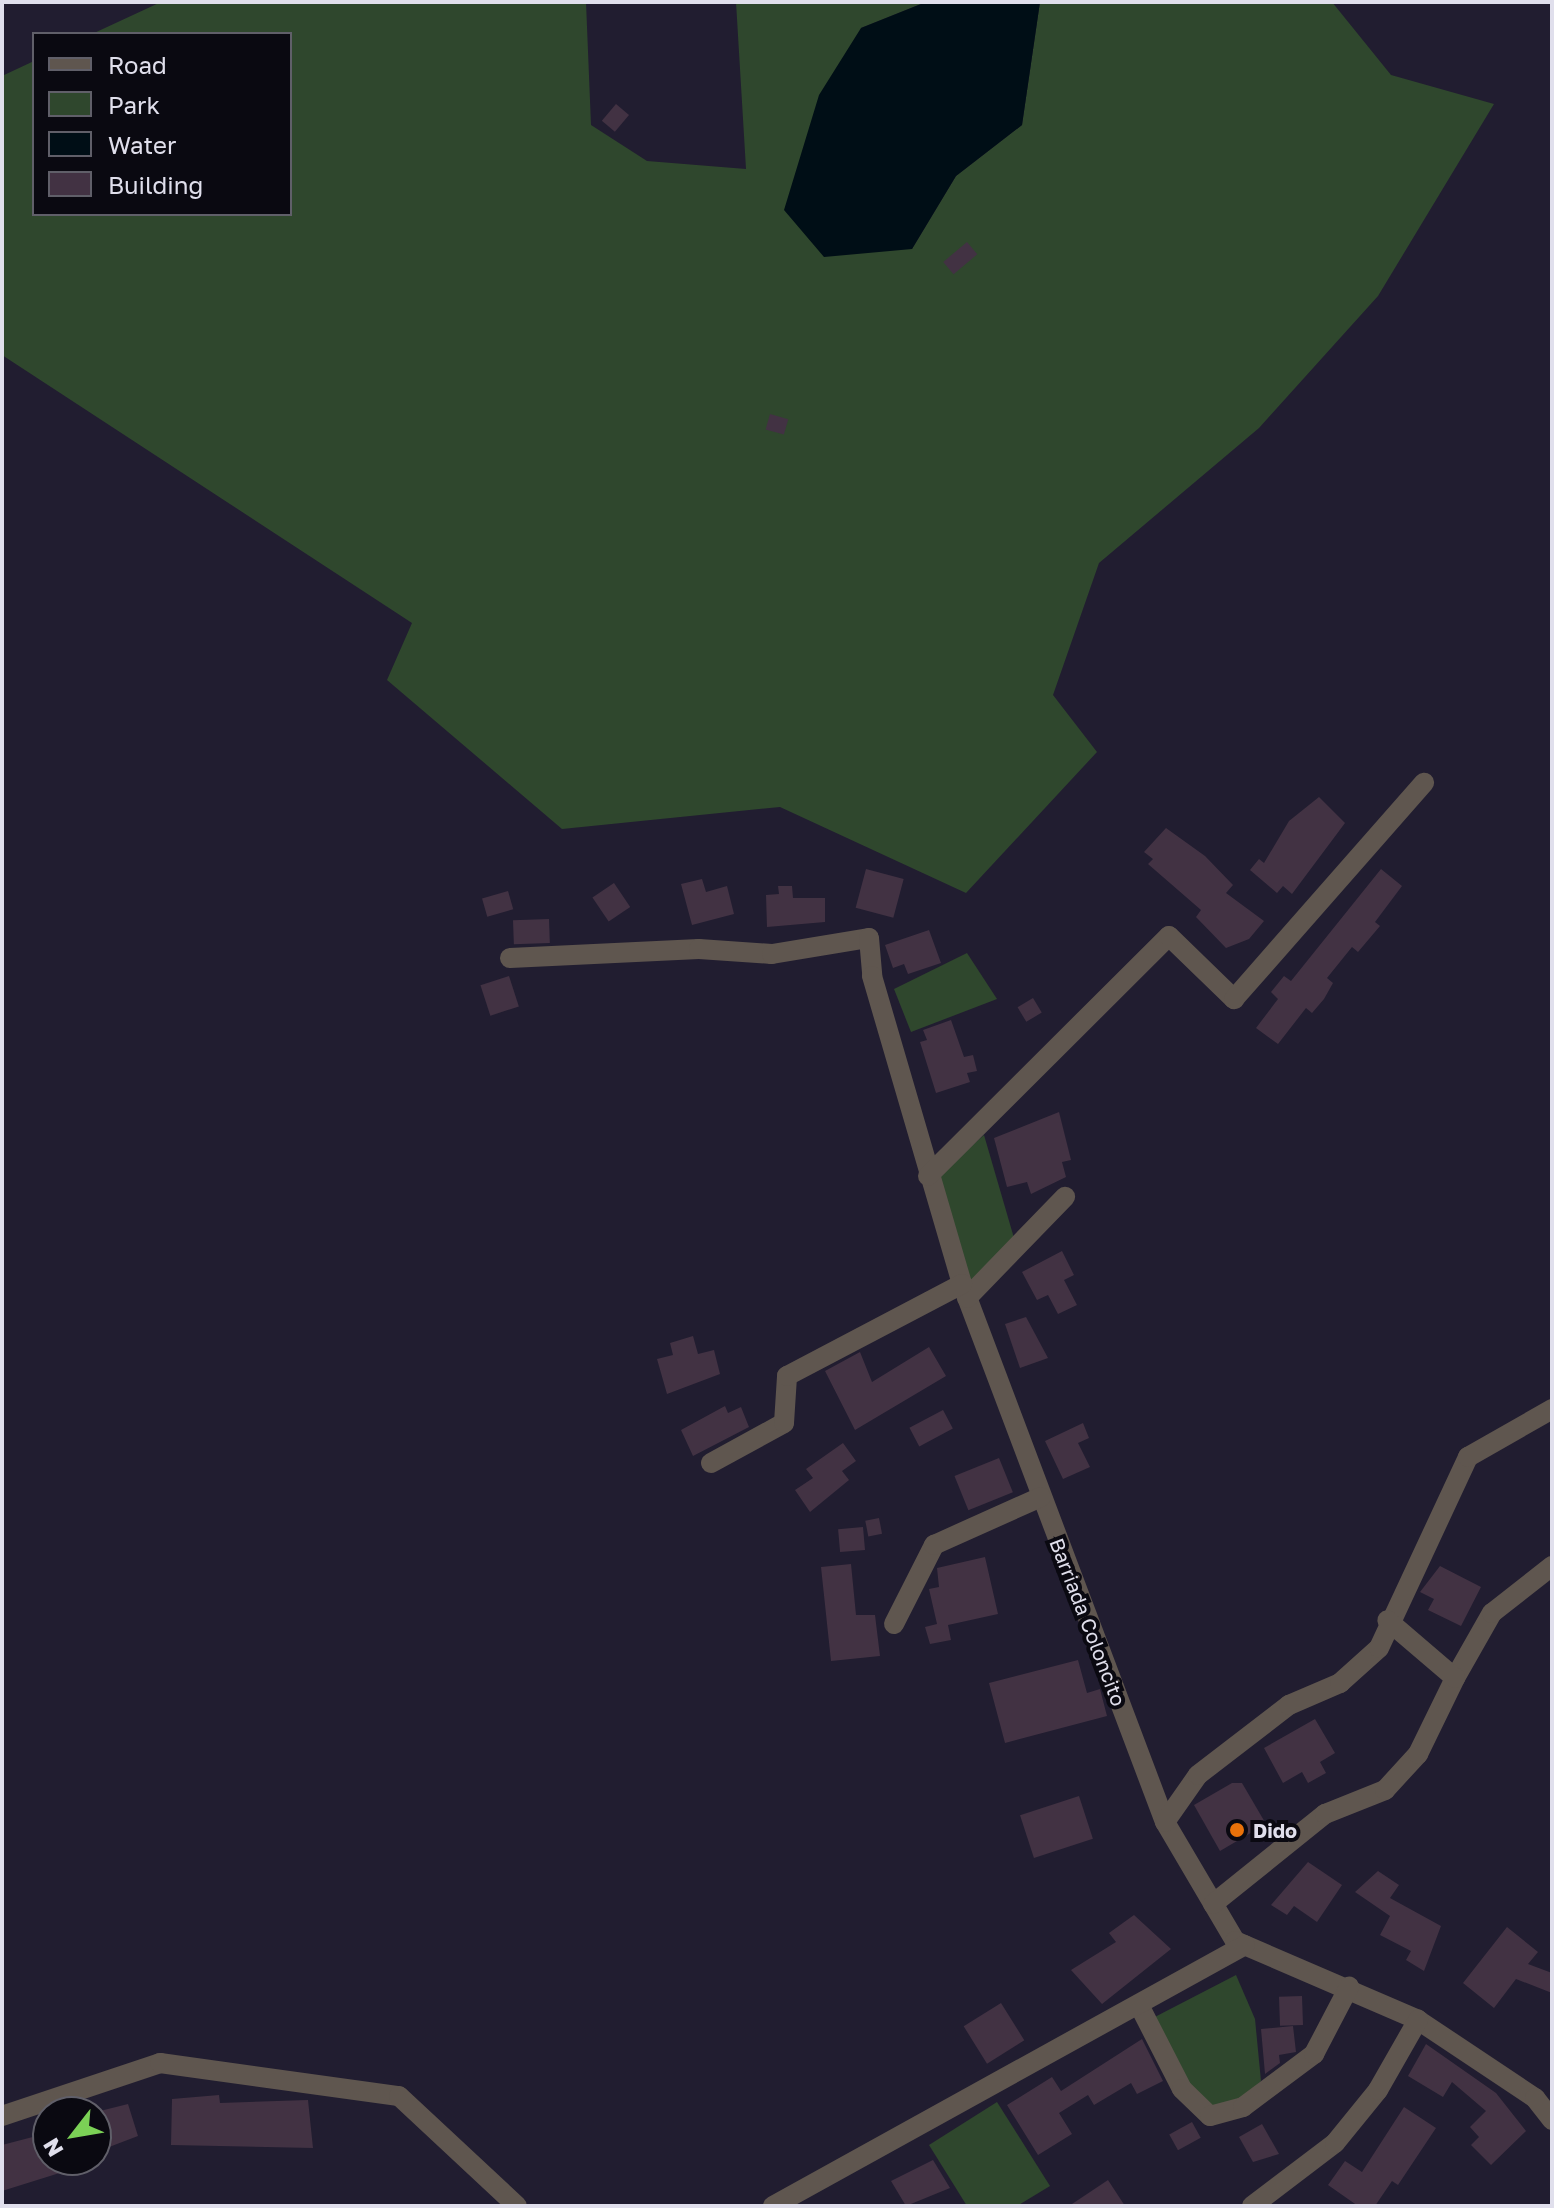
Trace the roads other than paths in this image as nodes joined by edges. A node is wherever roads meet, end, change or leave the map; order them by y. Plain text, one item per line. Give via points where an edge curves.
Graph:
1 (1424, 783) dead end
2 (510, 958) dead end
3 (928, 1176) junction
4 (1065, 1197) dead end
5 (965, 1291) junction
6 (1552, 1409) edge
7 (711, 1463) dead end
8 (1041, 1497) junction
9 (1552, 1566) edge
10 (1387, 1620) junction
11 (894, 1624) dead end
12 (1455, 1678) junction
13 (1165, 1822) junction
14 (1213, 1904) junction
15 (1245, 1945) junction
16 (1349, 1987) junction
17 (1139, 2005) junction
18 (1418, 2020) junction
19 (2, 2116) edge
20 (1552, 2120) edge
21 (517, 2206) edge
22 (773, 2206) edge
23 (1252, 2206) edge

1 - 3 street via 1234,999 1169,936
2 - 3 street, Barriada Coloncito via 699,949 772,954 869,938 872,976
3 - 5 street, Barriada Coloncito
4 - 5 street
5 - 7 street via 787,1376 784,1423
5 - 8 street, Barriada Coloncito
6 - 10 street via 1468,1457 1434,1542
8 - 11 street via 934,1545
8 - 13 street, Barriada Coloncito
9 - 12 street via 1492,1613
10 - 12 street
10 - 13 street via 1379,1648 1340,1683 1289,1705 1198,1775
12 - 14 street via 1418,1754 1385,1790 1325,1814
13 - 14 street, Barriada Coloncito
14 - 15 street, Barriada Coloncito via 1235,1941
15 - 16 street, Barriada Coloncito
15 - 17 street
16 - 17 street via 1314,2054 1243,2107 1210,2116 1182,2089
16 - 18 street, Barriada Coloncito
17 - 22 street
18 - 20 street, Barriada Coloncito via 1535,2098
18 - 23 street via 1378,2090 1335,2143
19 - 21 street via 160,2063 399,2096

